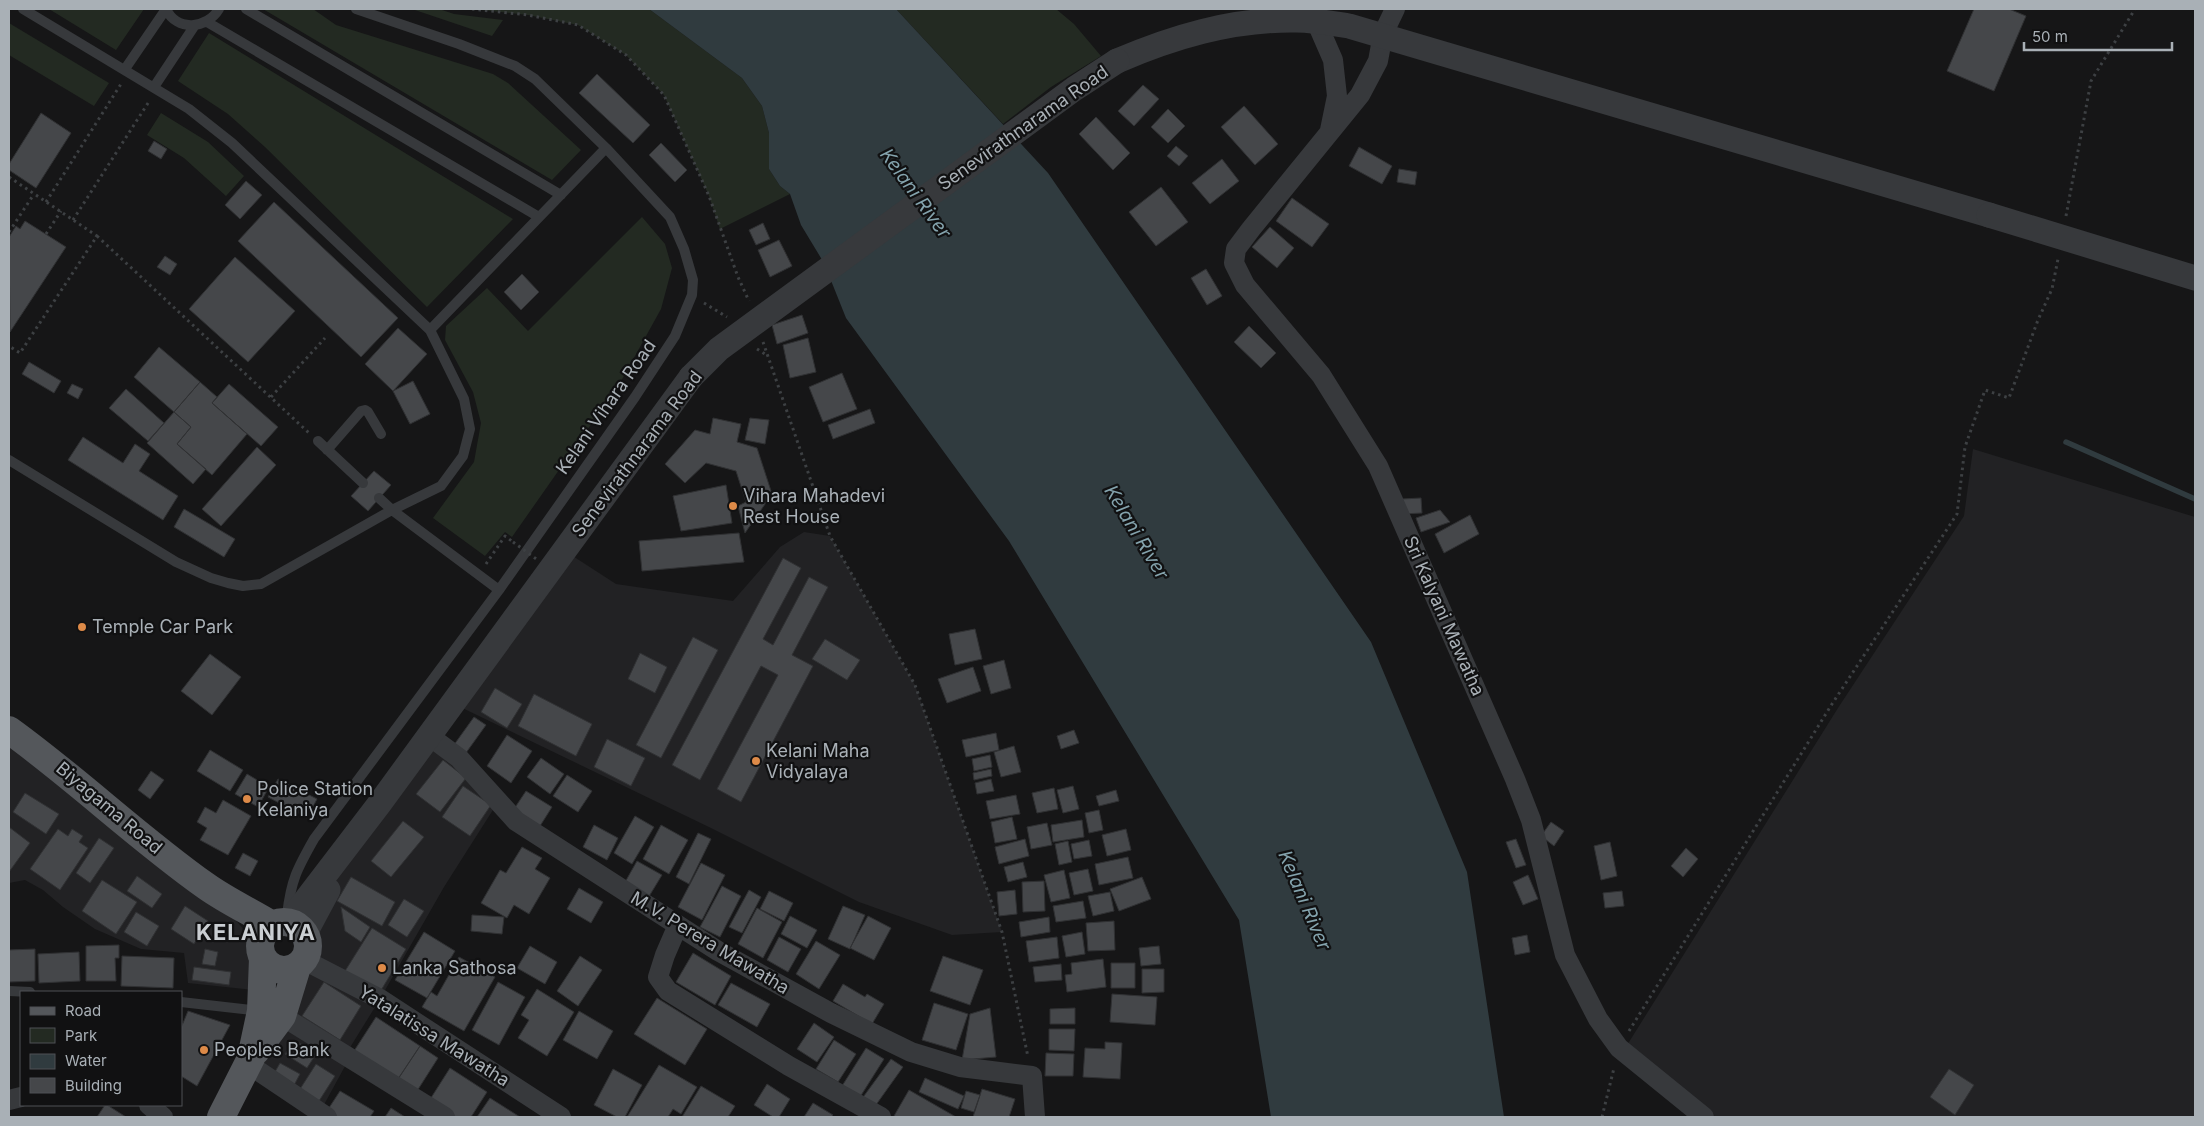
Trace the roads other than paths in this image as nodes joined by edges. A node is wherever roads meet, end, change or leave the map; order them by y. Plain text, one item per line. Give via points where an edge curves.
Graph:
1 (22, 9) edge
2 (166, 9) edge
3 (219, 9) edge
4 (246, 9) edge
5 (356, 9) edge
6 (1395, 9) edge
7 (1316, 21) junction
8 (207, 22) junction
9 (194, 26) junction
10 (1382, 34) junction
11 (127, 70) junction
12 (156, 88) junction
13 (1329, 132) junction
14 (606, 148) junction
15 (561, 195) junction
16 (539, 217) junction
17 (2195, 278) edge
18 (430, 330) junction
19 (381, 434) dead end
20 (318, 441) road end
21 (328, 450) junction
22 (9, 460) edge
23 (363, 483) dead end
24 (379, 498) dead end
25 (392, 510) junction
26 (499, 590) junction
27 (9, 730) edge
28 (428, 736) junction
29 (208, 887) junction
30 (678, 925) junction
31 (292, 938) junction
32 (262, 954) junction
33 (182, 1002) edge
34 (272, 1013) junction
35 (249, 1061) junction
36 (150, 1106) edge
37 (163, 1117) edge
38 (221, 1117) edge
39 (328, 1117) edge
40 (445, 1117) edge
41 (561, 1117) edge
42 (881, 1117) edge
43 (1035, 1117) edge
44 (1704, 1117) edge

1 - 11 lane
2 - 9 lane via 174,19
2 - 11 lane
3 - 8 lane
4 - 15 lane
5 - 14 lane, Kelani Vihara Road via 515,66 535,79
6 - 10 street, Sri Kalyani Mawatha
7 - 10 street, Senevirathnarama Road
7 - 13 street, Sri Kalyani Mawatha via 1333,60 1337,96
7 - 28 street, Senevirathnarama Road, bridge via 1268,21 1213,28 1184,35 1117,62 1074,89 719,349 691,377
8 - 9 lane
8 - 16 lane
9 - 12 lane
10 - 13 street, Sri Kalyani Mawatha via 1378,61 1360,95
10 - 17 street, Senevirathnarama Road, bridge
11 - 12 lane
12 - 18 lane via 232,143
13 - 44 street, Sri Kalyani Mawatha via 1236,248 1234,263 1245,285 1321,375 1378,466 1528,812 1565,955 1598,1020 1619,1048
14 - 15 lane
14 - 26 lane, Kelani Vihara Road via 670,217 691,272 692,295 675,336 655,367
15 - 16 lane
16 - 18 lane
18 - 25 lane via 464,399 470,429 463,456 441,486
19 - 21 lane via 368,412 361,411
20 - 21 lane
21 - 23 lane
22 - 25 lane via 176,562 211,578 243,586 261,584
24 - 25 lane
25 - 26 lane
26 - 31 lane, Kelani Vihara Road via 314,839 296,870 290,888
27 - 29 main road, Biyagama Road
28 - 30 street, M.V. Perera Mawatha via 459,758 516,821
28 - 31 street, Senevirathnarama Road via 355,836
29 - 31 main road, Biyagama Road
29 - 32 main road, Biyagama Road
30 - 42 street via 658,977 668,991 789,1066
30 - 43 street, M.V. Perera Mawatha via 831,1014 911,1052 960,1067 1032,1076
31 - 32 main road via 265,931 261,939
31 - 32 main road, Biyagama Road via 289,970 270,966
31 - 34 main road
31 - 41 street, Yatalatissa Mawatha
32 - 34 main road
33 - 34 lane
34 - 35 main road
34 - 40 street
35 - 38 main road
35 - 39 street
36 - 37 street

